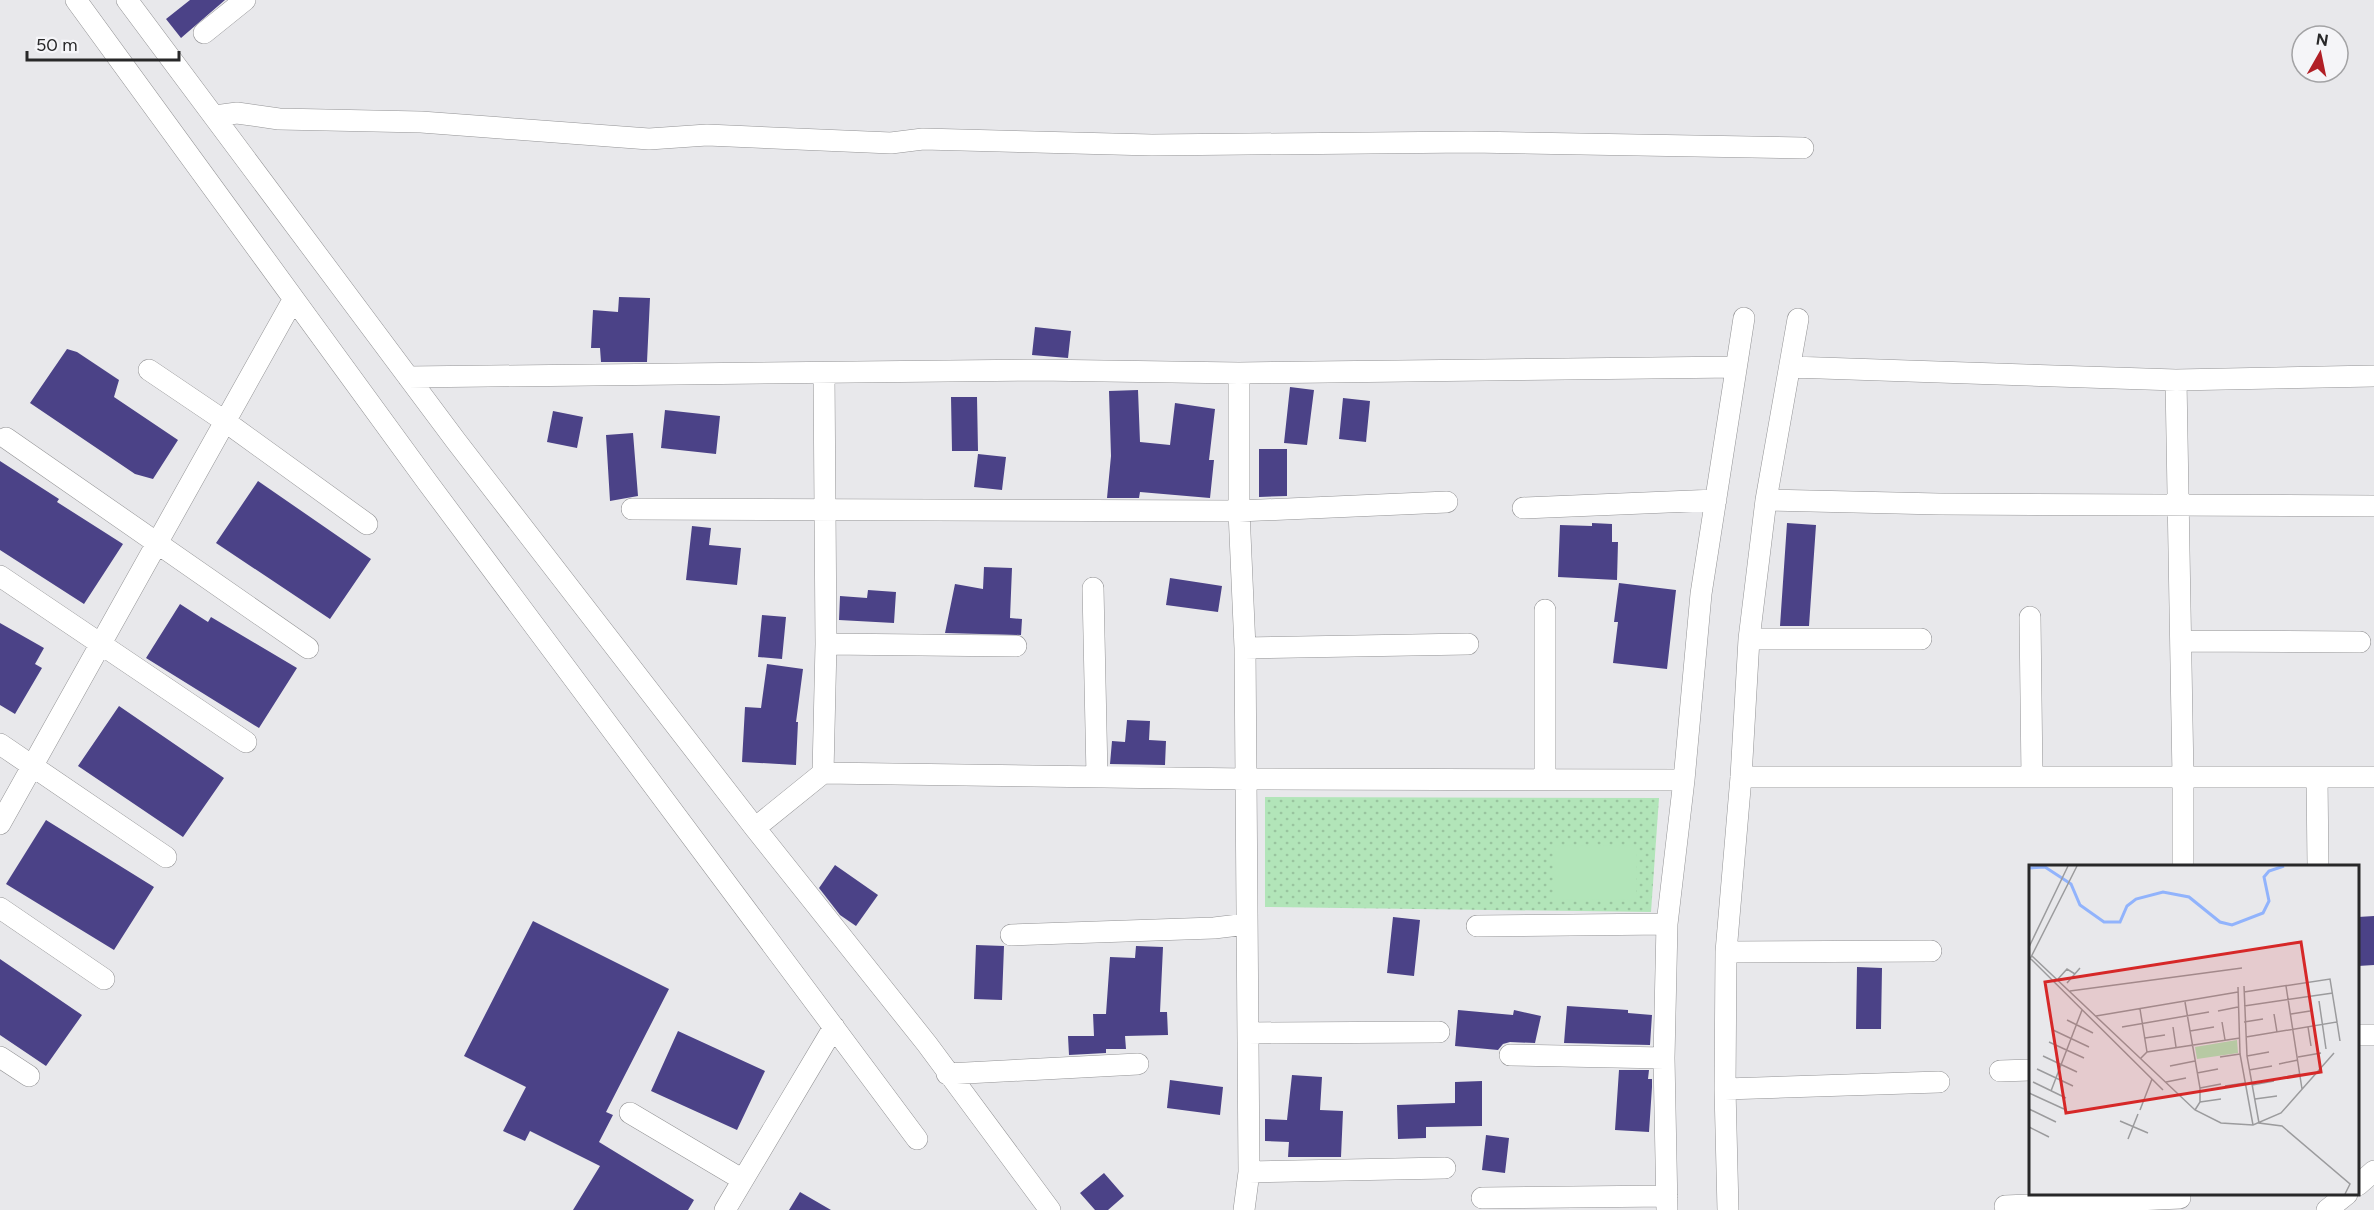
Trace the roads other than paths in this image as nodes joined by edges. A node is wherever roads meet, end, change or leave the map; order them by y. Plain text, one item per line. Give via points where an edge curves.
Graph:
1 (76, 0) edge
2 (127, 0) edge
3 (245, 0) edge
4 (204, 33) dead end
5 (215, 116) junction
6 (1803, 148) dead end
7 (293, 300) junction
8 (1744, 318) dead end
9 (1798, 319) dead end
10 (1791, 367) junction
11 (1736, 368) junction
12 (149, 370) dead end
13 (824, 373) junction
14 (1239, 373) junction
15 (408, 376) junction
16 (2374, 376) edge
17 (2176, 380) junction
18 (226, 422) junction
19 (6, 438) dead end
20 (1716, 500) junction
21 (1766, 500) junction
22 (1448, 502) dead end
23 (2179, 505) junction
24 (2374, 506) edge
25 (632, 508) dead end
26 (1523, 508) dead end
27 (825, 511) junction
28 (1239, 511) junction
29 (367, 524) dead end
30 (158, 544) junction
31 (0, 576) edge
32 (1093, 588) dead end
33 (1545, 610) dead end
34 (2030, 617) dead end
35 (1749, 639) junction
36 (1921, 639) dead end
37 (2181, 641) junction
38 (2360, 642) dead end
39 (826, 644) junction
40 (1468, 644) dead end
41 (101, 645) junction
42 (1016, 646) dead end
43 (308, 648) dead end
44 (1245, 648) junction
45 (246, 742) dead end
46 (0, 744) edge
47 (33, 766) junction
48 (823, 773) junction
49 (1097, 776) junction
50 (1741, 777) junction
51 (2032, 777) junction
52 (2183, 777) junction
53 (2317, 777) junction
54 (2374, 777) edge
55 (1245, 779) junction
56 (1545, 780) junction
57 (1684, 780) junction
58 (0, 824) edge
59 (755, 828) junction
60 (166, 857) dead end
61 (2183, 865) edge
62 (2318, 865) edge
63 (0, 908) edge
64 (1247, 924) junction
65 (1667, 924) junction
66 (1477, 926) dead end
67 (1011, 935) dead end
68 (1931, 951) dead end
69 (1726, 952) junction
70 (104, 979) dead end
71 (834, 1027) junction
72 (1439, 1032) dead end
73 (1248, 1033) junction
74 (1510, 1055) dead end
75 (0, 1057) edge
76 (1664, 1058) junction
77 (1137, 1064) dead end
78 (2029, 1070) edge
79 (2000, 1071) dead end
80 (947, 1074) junction
81 (29, 1076) dead end
82 (1939, 1082) dead end
83 (1725, 1089) junction
84 (630, 1113) dead end
85 (917, 1139) dead end
86 (1445, 1168) dead end
87 (2374, 1171) edge
88 (1249, 1172) junction
89 (743, 1180) junction
90 (2359, 1184) edge
91 (2346, 1195) edge
92 (1482, 1198) dead end
93 (2180, 1201) edge
94 (1667, 1203) edge
95 (2005, 1206) dead end
96 (725, 1210) edge
97 (1050, 1210) edge
98 (1244, 1210) edge
99 (1728, 1210) edge
100 (2327, 1210) edge

1 - 7 street
2 - 5 street
3 - 4 street
5 - 6 street via 237,113 279,119 421,122 649,139 707,135 891,143 923,139 1152,145 1471,142
5 - 15 street
7 - 18 street
7 - 71 street
8 - 11 street
9 - 10 street
10 - 17 street
10 - 21 street
11 - 14 street
11 - 20 street
12 - 18 street
13 - 14 street
13 - 15 street
13 - 27 street
14 - 28 street
15 - 59 street
16 - 17 street
17 - 23 street
18 - 29 street
18 - 30 street
19 - 30 street
20 - 26 street
20 - 57 street via 1701,594
21 - 23 street
21 - 35 street
22 - 28 street
23 - 24 street
23 - 37 street
25 - 27 street
27 - 28 street
27 - 39 street
28 - 44 street
30 - 41 street
30 - 43 street
31 - 41 street
32 - 49 street
33 - 56 street
34 - 51 street
35 - 36 street
35 - 50 street
37 - 38 street
37 - 52 street
39 - 42 street
39 - 48 street
40 - 44 street
41 - 45 street
41 - 47 street
44 - 55 street
46 - 47 street
47 - 58 street
47 - 60 street
48 - 49 street
48 - 59 street
49 - 55 street
50 - 51 street
50 - 69 street
51 - 52 street
52 - 53 street
52 - 61 street
53 - 54 street
53 - 62 street
55 - 56 street
55 - 64 street
56 - 57 street
57 - 65 street
59 - 80 street
63 - 70 street
64 - 67 street
64 - 73 street
65 - 66 street
65 - 76 street
68 - 69 street
69 - 83 street
71 - 85 street
71 - 89 street
72 - 73 street
73 - 88 street
74 - 76 street
75 - 81 street
76 - 94 street
77 - 80 street
78 - 79 street
80 - 97 street
82 - 83 street
83 - 99 street
84 - 89 street
86 - 88 street
87 - 90 street
88 - 98 street
89 - 96 street
91 - 100 street
92 - 94 street
93 - 95 street

